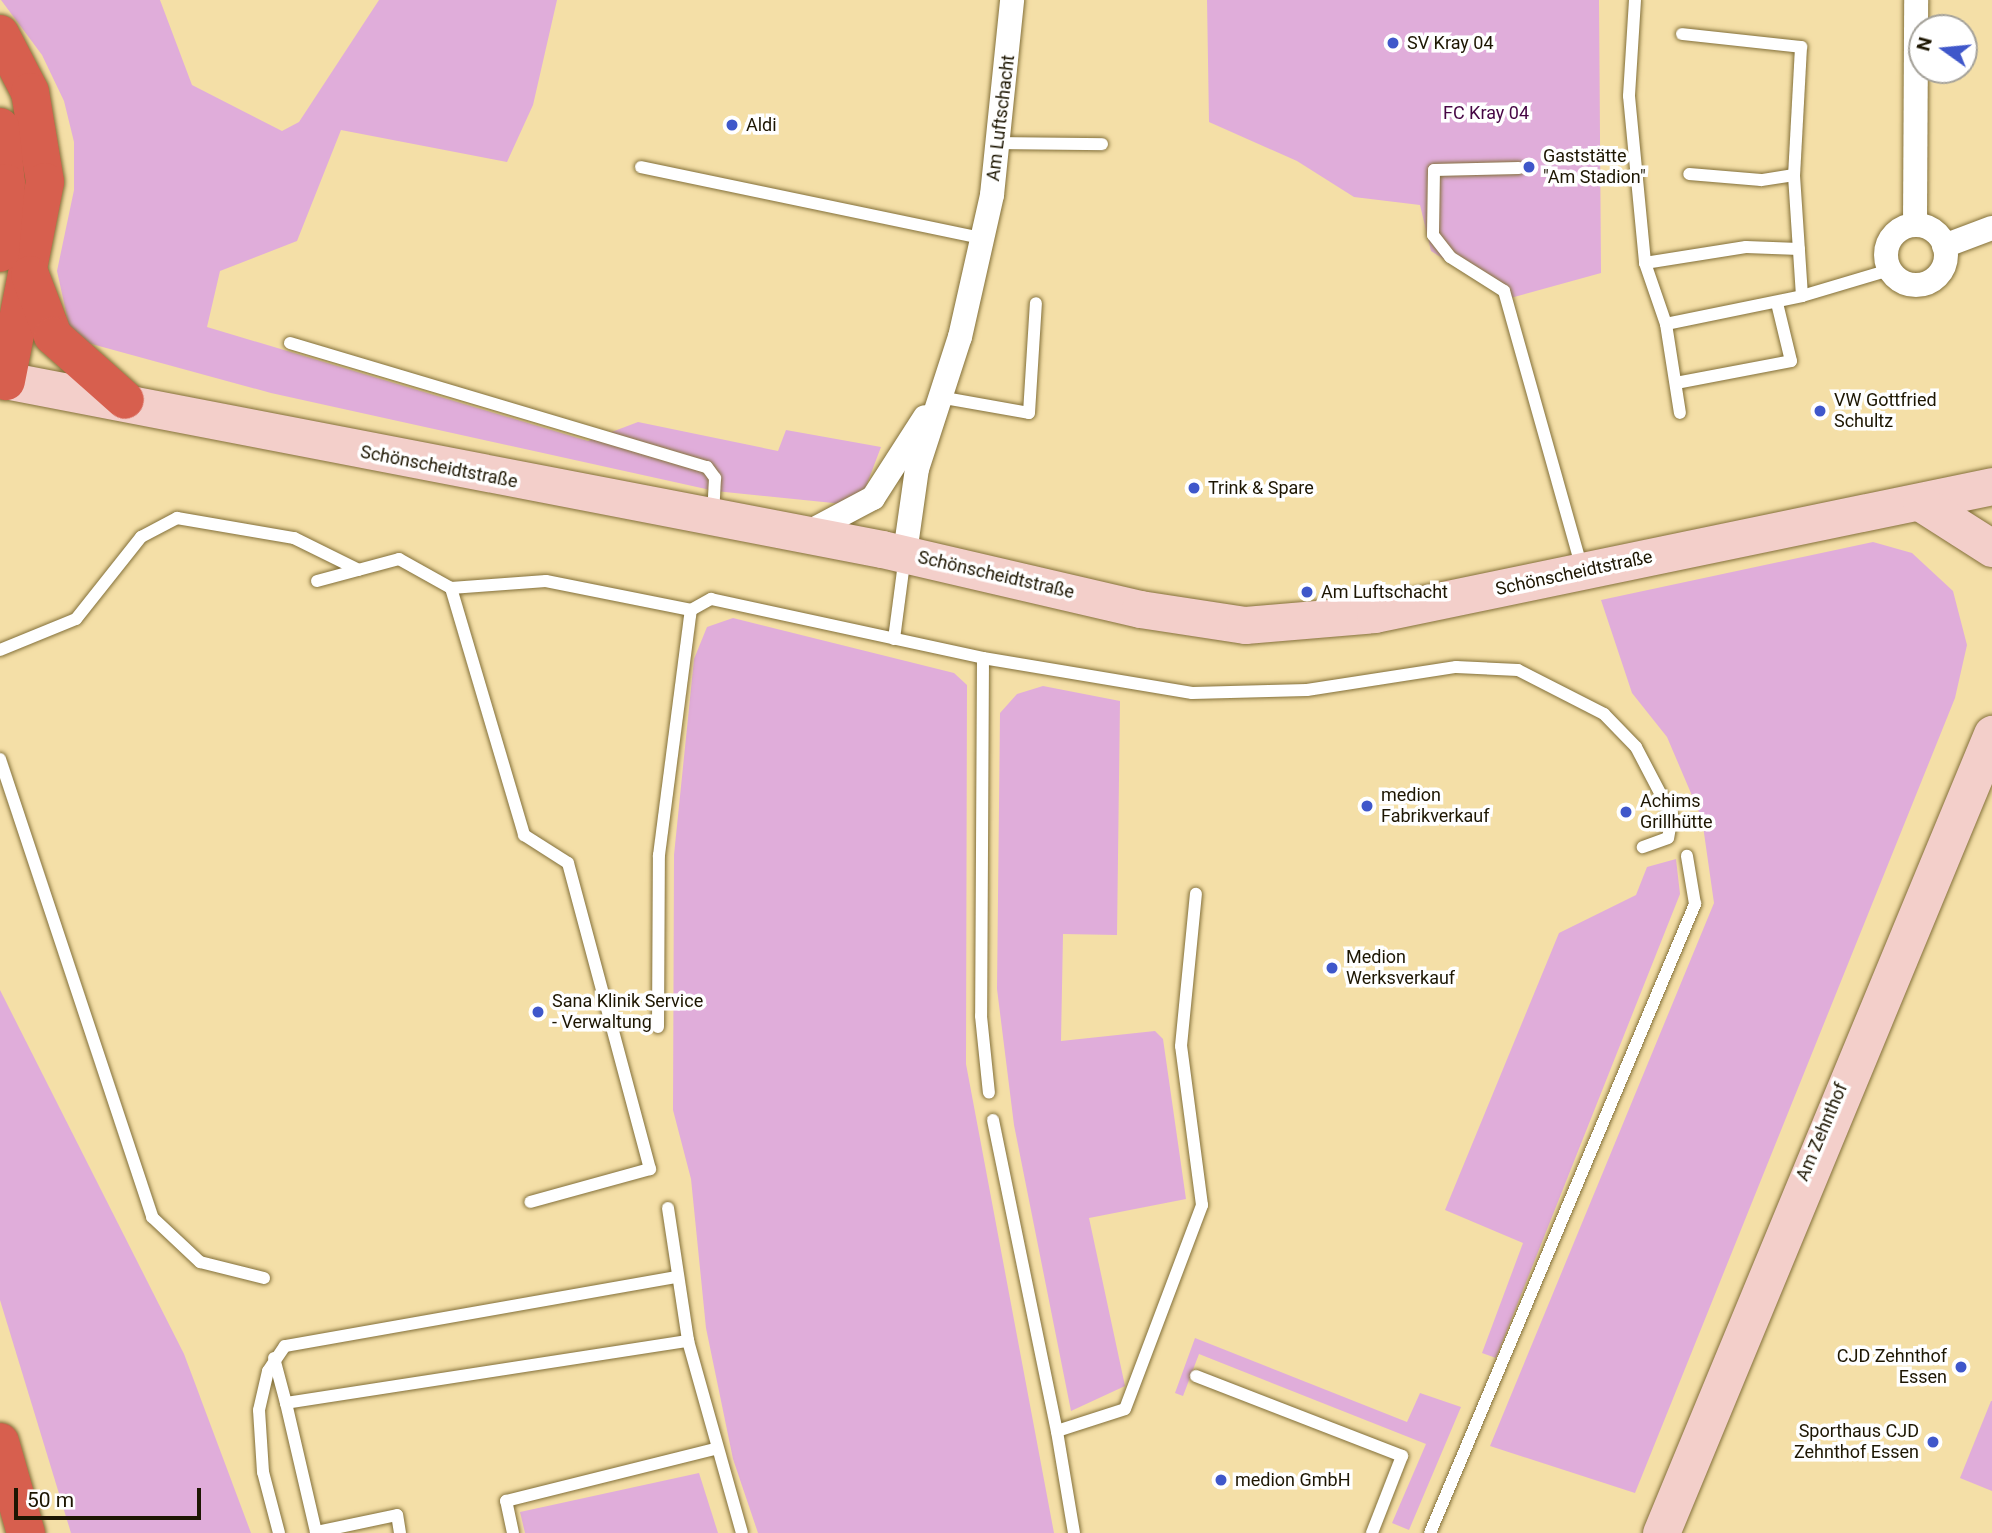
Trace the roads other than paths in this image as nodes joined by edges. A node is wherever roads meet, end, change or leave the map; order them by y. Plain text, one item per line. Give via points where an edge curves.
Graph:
1 (1012, 0) edge
2 (1635, 0) edge
3 (1916, 0) edge
4 (0, 34) edge
5 (1682, 34) dead end
6 (0, 127) edge
7 (1000, 143) junction
8 (1101, 144) dead end
9 (641, 167) dead end
10 (1519, 168) dead end
11 (1689, 174) dead end
12 (1794, 175) junction
13 (1915, 225) junction
14 (1992, 228) edge
15 (982, 239) junction
16 (1944, 246) junction
17 (1799, 249) junction
18 (8, 250) edge
19 (1645, 263) junction
20 (1890, 270) junction
21 (1802, 296) junction
22 (1036, 303) dead end
23 (1777, 303) junction
24 (1666, 324) junction
25 (290, 343) dead end
26 (3, 380) edge
27 (1676, 383) junction
28 (940, 397) junction
29 (125, 400) junction
30 (1681, 412) dead end
31 (1992, 467) edge
32 (1979, 490) edge
33 (1922, 503) junction
34 (713, 520) junction
35 (802, 536) junction
36 (1992, 548) edge
37 (905, 554) junction
38 (359, 570) junction
39 (1583, 572) junction
40 (317, 581) dead end
41 (451, 588) junction
42 (691, 610) junction
43 (894, 639) junction
44 (0, 650) edge
45 (983, 658) junction
46 (1992, 734) edge
47 (0, 759) edge
48 (1643, 847) dead end
49 (1687, 856) dead end
50 (1196, 894) dead end
51 (658, 1027) dead end
52 (989, 1093) dead end
53 (993, 1120) dead end
54 (530, 1202) dead end
55 (668, 1208) dead end
56 (678, 1277) junction
57 (264, 1278) dead end
58 (688, 1341) junction
59 (274, 1358) junction
60 (1196, 1376) dead end
61 (286, 1403) junction
62 (1058, 1431) junction
63 (0, 1442) edge
64 (714, 1449) junction
65 (26, 1533) edge
66 (279, 1533) edge
67 (400, 1533) edge
68 (513, 1533) edge
69 (742, 1533) edge
70 (1074, 1533) edge
71 (1372, 1533) edge
72 (1430, 1533) edge
73 (1661, 1533) edge

1 - 7 street, Am Luftschacht
2 - 19 lane via 1629,96
3 - 13 street
4 - 18 highway via 30,92 41,138 45,197
5 - 12 lane via 1801,47
6 - 18 highway
7 - 8 lane
7 - 15 street, Am Luftschacht
9 - 15 lane
10 - 39 lane via 1434,170 1433,235 1450,257 1504,291
11 - 12 lane via 1761,180
12 - 17 lane
13 - 16 street via 1933,230
13 - 20 street via 1890,240
14 - 16 street
15 - 28 street, Am Luftschacht
16 - 20 street via 1944,264 1932,279 1905,282
17 - 19 lane via 1746,247
17 - 21 lane
18 - 26 highway
18 - 29 highway via 53,335
19 - 24 lane
20 - 21 lane
21 - 23 lane
22 - 28 lane via 1029,413
23 - 24 lane
23 - 27 lane via 1791,360
24 - 27 lane
25 - 34 lane via 707,467 715,478
26 - 29 street, Schönscheidtstraße
27 - 30 lane
28 - 35 street, Am Luftschacht via 873,498
28 - 37 street, Am Luftschacht via 912,492
29 - 34 street, Schönscheidtstraße
31 - 32 street
32 - 33 street, Schönscheidtstraße
33 - 36 street
33 - 39 street, Schönscheidtstraße
34 - 35 street, Schönscheidtstraße
35 - 37 street, Schönscheidtstraße
37 - 39 street, Schönscheidtstraße via 1140,609 1245,625 1375,614
37 - 43 lane
38 - 40 lane
38 - 41 lane via 399,559
38 - 44 lane via 294,538 177,518 141,537 76,619
41 - 42 lane via 546,581
41 - 54 lane via 524,835 568,863 650,1169
42 - 43 lane via 710,599
42 - 51 lane via 659,856
43 - 45 lane
45 - 48 lane via 1149,688 1235,695 1456,667 1518,670 1604,714 1636,747 1672,816 1668,838
45 - 52 lane via 981,1016
46 - 73 street, Am Zehnthof
47 - 57 lane via 152,1217 200,1262
49 - 72 lane via 1695,904
50 - 62 lane via 1181,1046 1202,1205 1125,1409
53 - 62 lane
55 - 56 lane
56 - 58 lane
56 - 59 lane via 302,1339
58 - 61 lane
58 - 64 lane
59 - 61 lane
59 - 66 lane via 262,1387 259,1440
60 - 71 lane via 1402,1456
61 - 67 lane via 316,1532 397,1515
62 - 70 lane
63 - 65 highway
64 - 68 lane via 506,1501
64 - 69 lane

